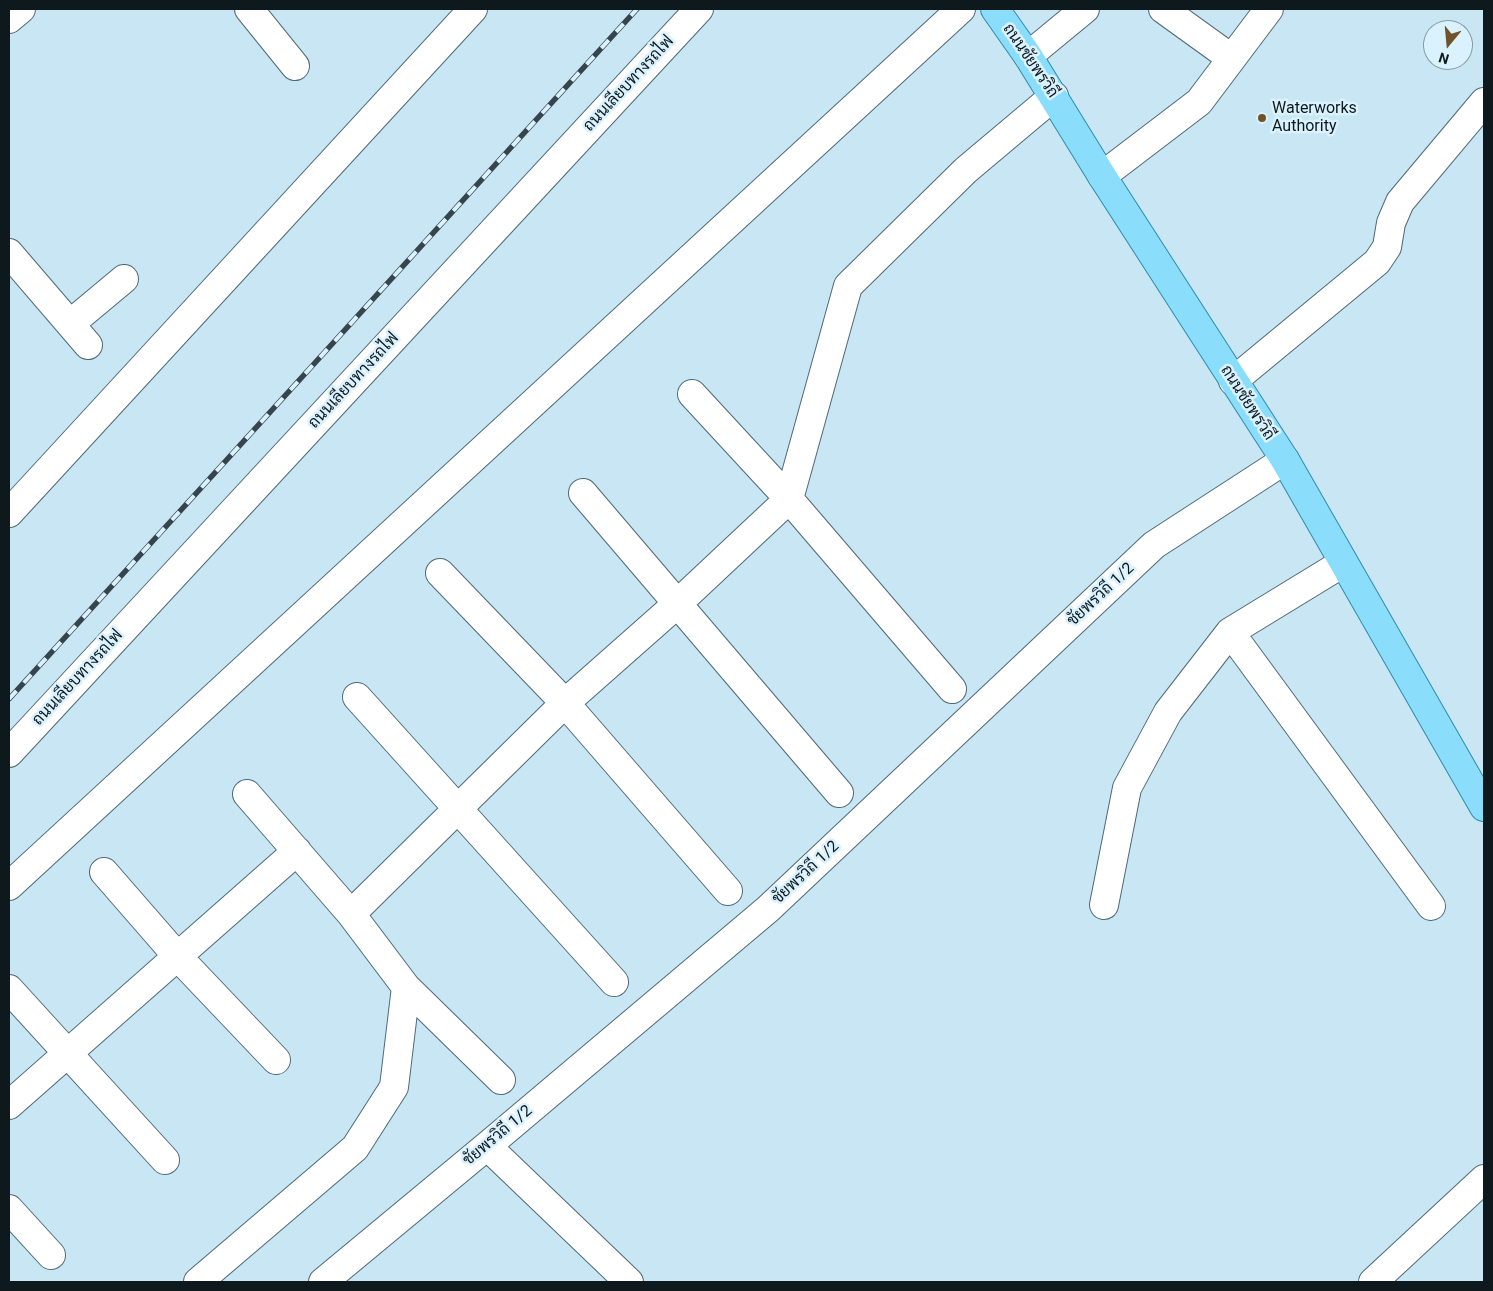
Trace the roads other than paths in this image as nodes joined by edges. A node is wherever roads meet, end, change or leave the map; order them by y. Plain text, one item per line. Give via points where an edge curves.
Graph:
1 (21, 9) edge
2 (249, 9) edge
3 (473, 9) edge
4 (699, 9) edge
5 (961, 9) edge
6 (995, 9) edge
7 (1086, 9) edge
8 (1163, 9) edge
9 (1268, 9) edge
10 (9, 19) edge
11 (1028, 56) junction
12 (1231, 58) junction
13 (295, 66) dead end
14 (1054, 96) junction
15 (1484, 102) edge
16 (1102, 176) junction
17 (9, 253) edge
18 (124, 279) dead end
19 (70, 324) junction
20 (88, 345) dead end
21 (1233, 381) junction
22 (692, 394) dead end
23 (1284, 460) junction
24 (583, 493) dead end
25 (789, 500) junction
26 (9, 513) edge
27 (1343, 563) junction
28 (440, 573) dead end
29 (677, 604) junction
30 (1230, 632) junction
31 (952, 689) dead end
32 (357, 697) dead end
33 (565, 703) junction
34 (9, 754) edge
35 (839, 793) dead end
36 (247, 794) dead end
37 (1484, 807) edge
38 (458, 808) junction
39 (297, 851) junction
40 (104, 872) dead end
41 (9, 886) edge
42 (728, 891) dead end
43 (1104, 905) dead end
44 (1431, 906) dead end
45 (351, 914) junction
46 (178, 957) junction
47 (614, 982) dead end
48 (406, 987) junction
49 (9, 989) edge
50 (67, 1052) junction
51 (276, 1060) dead end
52 (500, 1080) dead end
53 (9, 1105) edge
54 (487, 1146) junction
55 (164, 1160) dead end
56 (1484, 1179) edge
57 (9, 1209) edge
58 (51, 1255) dead end
59 (198, 1282) edge
60 (323, 1282) edge
61 (629, 1282) edge
62 (1373, 1282) edge

1 - 10 street
2 - 13 street
3 - 26 street
4 - 34 street, ถนนเลียบทางรถไฟ
5 - 41 street
6 - 11 main road, ถนนชัยพรวิถี
7 - 11 street
8 - 12 street
9 - 12 street
11 - 14 main road, ถนนชัยพรวิถี
12 - 16 street via 1199,102
14 - 16 main road, ถนนชัยพรวิถี
14 - 25 street via 966,170 848,286
15 - 21 street via 1400,202 1391,223 1387,247 1377,262
16 - 21 main road, ถนนชัยพรวิถี
17 - 19 street
18 - 19 street
19 - 20 street
21 - 23 main road, ถนนชัยพรวิถี
22 - 25 street
23 - 27 main road, ถนนชัยพรวิถี
23 - 54 street, ชัยพรวิถี 1/2 via 1154,545 768,909
24 - 29 street
25 - 29 street
25 - 31 street
27 - 30 street
27 - 37 main road, ถนนชัยพรวิถี
28 - 33 street
29 - 33 street
29 - 35 street
30 - 43 street via 1168,712 1127,788
30 - 44 street
32 - 38 street
33 - 38 street
33 - 42 street
36 - 39 street
38 - 45 street
38 - 47 street
39 - 45 street
39 - 46 street
40 - 46 street
45 - 48 street
46 - 50 street
46 - 51 street
48 - 52 street
48 - 59 street via 394,1088 355,1148
49 - 50 street
50 - 53 street
50 - 55 street
54 - 60 street, ชัยพรวิถี 1/2
54 - 61 street
56 - 62 street
57 - 58 street

